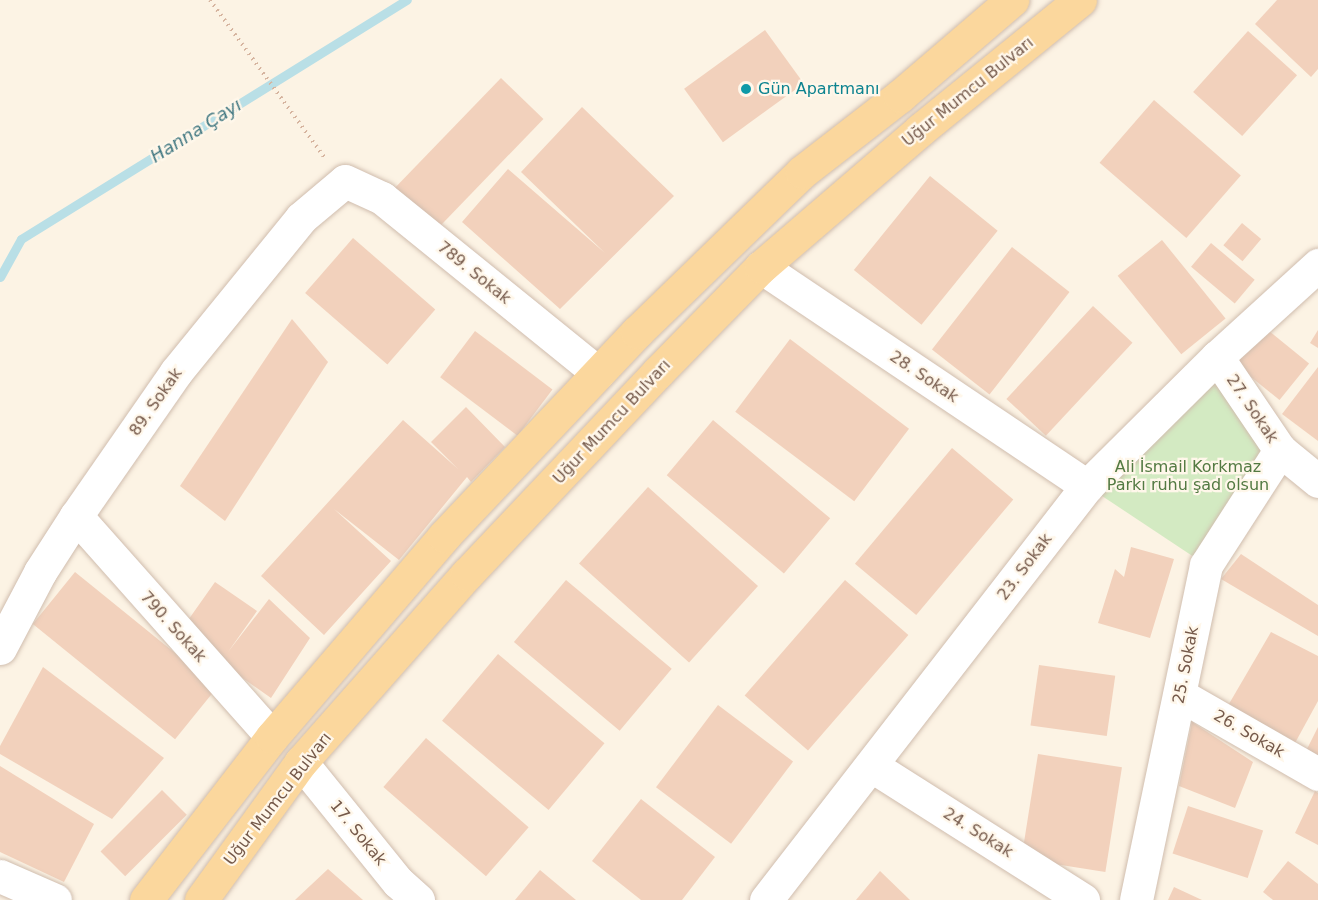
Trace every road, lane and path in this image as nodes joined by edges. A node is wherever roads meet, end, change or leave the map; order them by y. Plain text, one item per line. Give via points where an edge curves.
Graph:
1 (210, 0) edge
2 (1012, 0) edge
3 (1080, 0) edge
4 (318, 150) dead end
5 (345, 181) joint
6 (1318, 265) edge
7 (761, 267) junction
8 (1217, 357) junction
9 (598, 373) junction
10 (1280, 450) junction
11 (1318, 481) edge
12 (1087, 486) junction
13 (76, 516) junction
14 (0, 648) edge
15 (1180, 695) junction
16 (272, 737) junction
17 (301, 762) junction
18 (872, 766) junction
19 (1318, 774) edge
20 (0, 876) edge
21 (55, 900) edge
22 (146, 900) edge
23 (201, 900) edge
24 (418, 900) edge
25 (766, 900) edge
26 (1083, 900) edge
27 (1136, 900) edge

1 - 4 path
2 - 9 main road via 900,96 802,172 724,244
3 - 7 main road, Uğur Mumcu Bulvarı
5 - 9 street, 789. Sokak via 382,198
5 - 13 street, 89. Sokak via 301,218 176,372
6 - 8 street, 23. Sokak
7 - 12 street, 28. Sokak
7 - 17 main road, Uğur Mumcu Bulvarı via 467,574
8 - 10 street, 27. Sokak
8 - 12 street, 23. Sokak
9 - 16 main road via 444,536
10 - 11 street, 27. Sokak
10 - 15 street, 25. Sokak via 1206,565
12 - 18 street, 23. Sokak
13 - 14 street, 89. Sokak via 40,572
13 - 16 street, 790. Sokak
15 - 19 street, 26. Sokak
15 - 27 street, 25. Sokak
16 - 17 main road
16 - 22 main road
17 - 23 main road, Uğur Mumcu Bulvarı
17 - 24 street, 17. Sokak via 398,882
18 - 25 street, 23. Sokak
18 - 26 street, 24. Sokak
20 - 21 street

